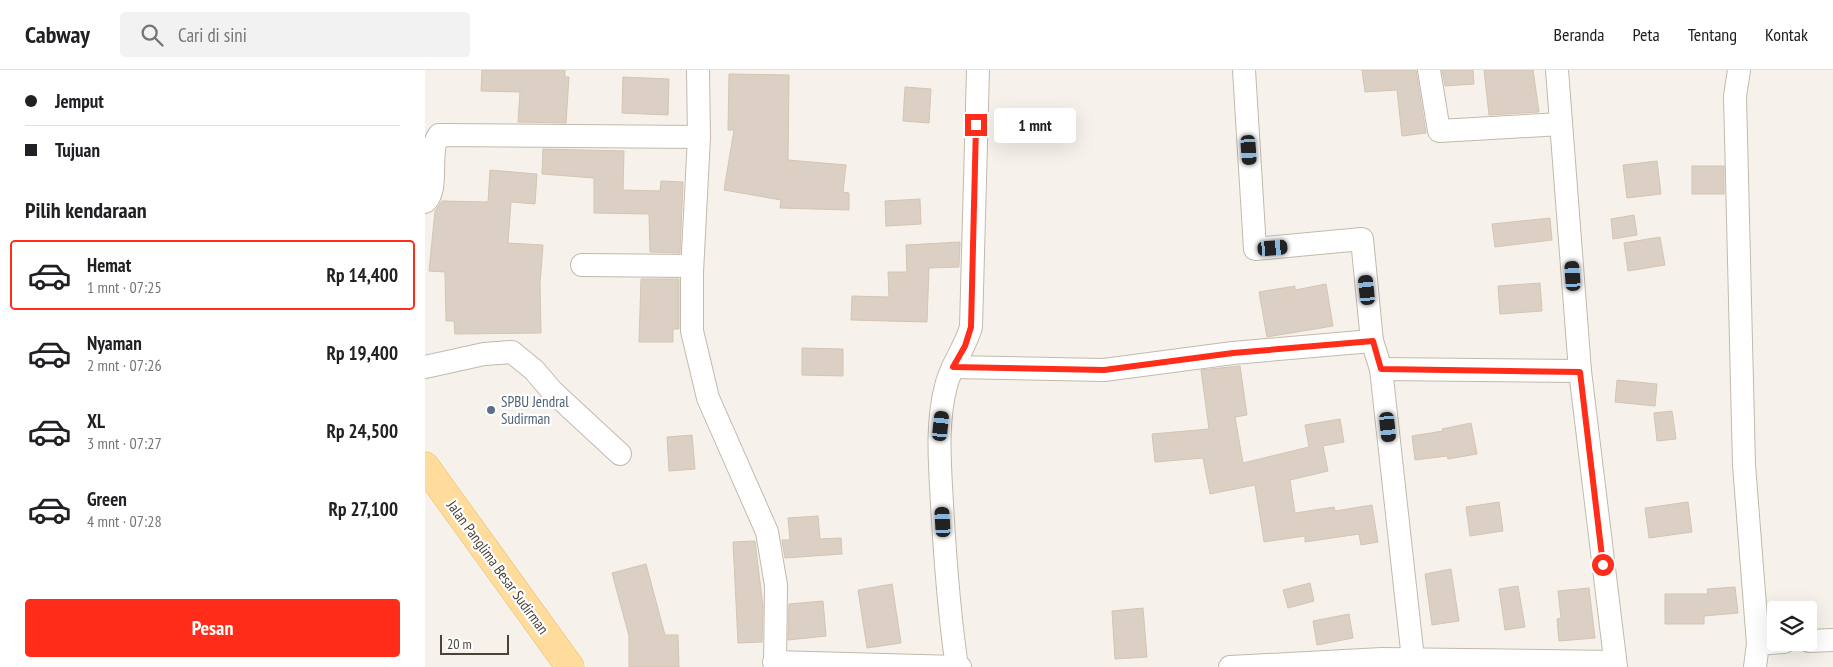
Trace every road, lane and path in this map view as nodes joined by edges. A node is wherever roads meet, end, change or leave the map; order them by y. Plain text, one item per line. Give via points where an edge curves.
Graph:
1 (698, 70) edge
2 (978, 70) edge
3 (1244, 70) edge
4 (1429, 70) edge
5 (1557, 70) edge
6 (1739, 70) edge
7 (1561, 124) junction
8 (699, 137) junction
9 (425, 202) edge
10 (582, 265) dead end
11 (692, 266) junction
12 (1373, 341) junction
13 (425, 366) edge
14 (953, 367) junction
15 (1381, 369) junction
16 (1580, 372) junction
17 (620, 454) dead end
18 (425, 466) edge
19 (1833, 640) edge
20 (1817, 641) edge
21 (1767, 643) edge
22 (1759, 644) junction
23 (1413, 659) junction
24 (1615, 664) edge
25 (774, 665) edge
26 (571, 667) edge
27 (958, 667) edge
28 (1230, 667) edge
29 (1755, 667) edge

1 - 8 street
2 - 14 street via 971,327
3 - 12 street via 1255,249 1362,240
4 - 7 street via 1439,131
5 - 7 street
6 - 22 street via 1735,96 1744,465
7 - 16 street
8 - 9 street via 439,135 434,141 432,186
8 - 11 street
10 - 11 street
11 - 25 street via 692,331 708,398 767,532 776,585
12 - 14 street via 1233,353 1104,370
12 - 15 street
13 - 17 street via 512,352
14 - 27 street via 946,387 939,446 944,551
15 - 16 street
15 - 23 street
16 - 24 street
18 - 26 main road, Jalan Panglima Besar Sudirman
19 - 20 street
21 - 22 street
22 - 29 street
23 - 24 street
23 - 28 street
25 - 27 street

